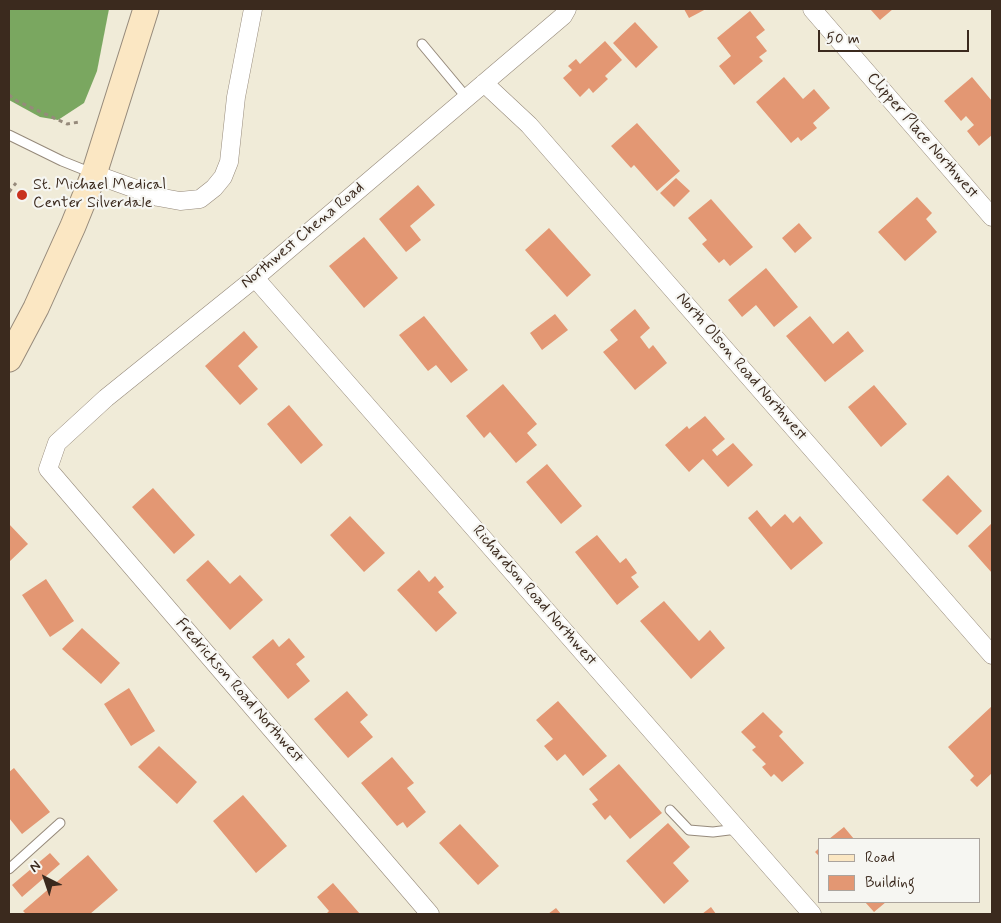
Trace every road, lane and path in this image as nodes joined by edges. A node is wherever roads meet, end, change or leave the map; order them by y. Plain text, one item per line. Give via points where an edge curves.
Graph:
1 (146, 9) edge
2 (253, 9) edge
3 (567, 9) edge
4 (812, 9) edge
5 (422, 44) dead end
6 (484, 83) junction
7 (9, 95) edge
8 (468, 98) junction
9 (79, 122) dead end
10 (9, 135) edge
11 (94, 174) junction
12 (16, 182) dead end
13 (9, 192) edge
14 (992, 217) edge
15 (255, 278) junction
16 (9, 359) edge
17 (48, 469) joint
18 (992, 655) edge
19 (670, 810) dead end
20 (60, 823) dead end
21 (737, 829) junction
22 (9, 869) edge
23 (430, 914) edge
24 (812, 914) edge

1 - 11 main road
2 - 11 street via 236,97 229,162 214,188 200,199 180,201 158,197
3 - 6 street, Northwest Chena Road via 563,16
4 - 14 street, Clipper Place Northwest
5 - 8 lane
6 - 8 street, Northwest Chena Road
6 - 18 street, North Olson Road Northwest via 535,132
7 - 9 path via 67,124
8 - 15 street, Northwest Chena Road
10 - 11 lane
11 - 16 main road via 36,308
12 - 13 path
15 - 17 street, Northwest Chena Road via 106,398 57,443
15 - 21 street, Richardson Road Northwest
17 - 23 street, Fredrickson Road Northwest
19 - 21 lane via 689,830
20 - 22 lane
21 - 24 street, Richardson Road Northwest

